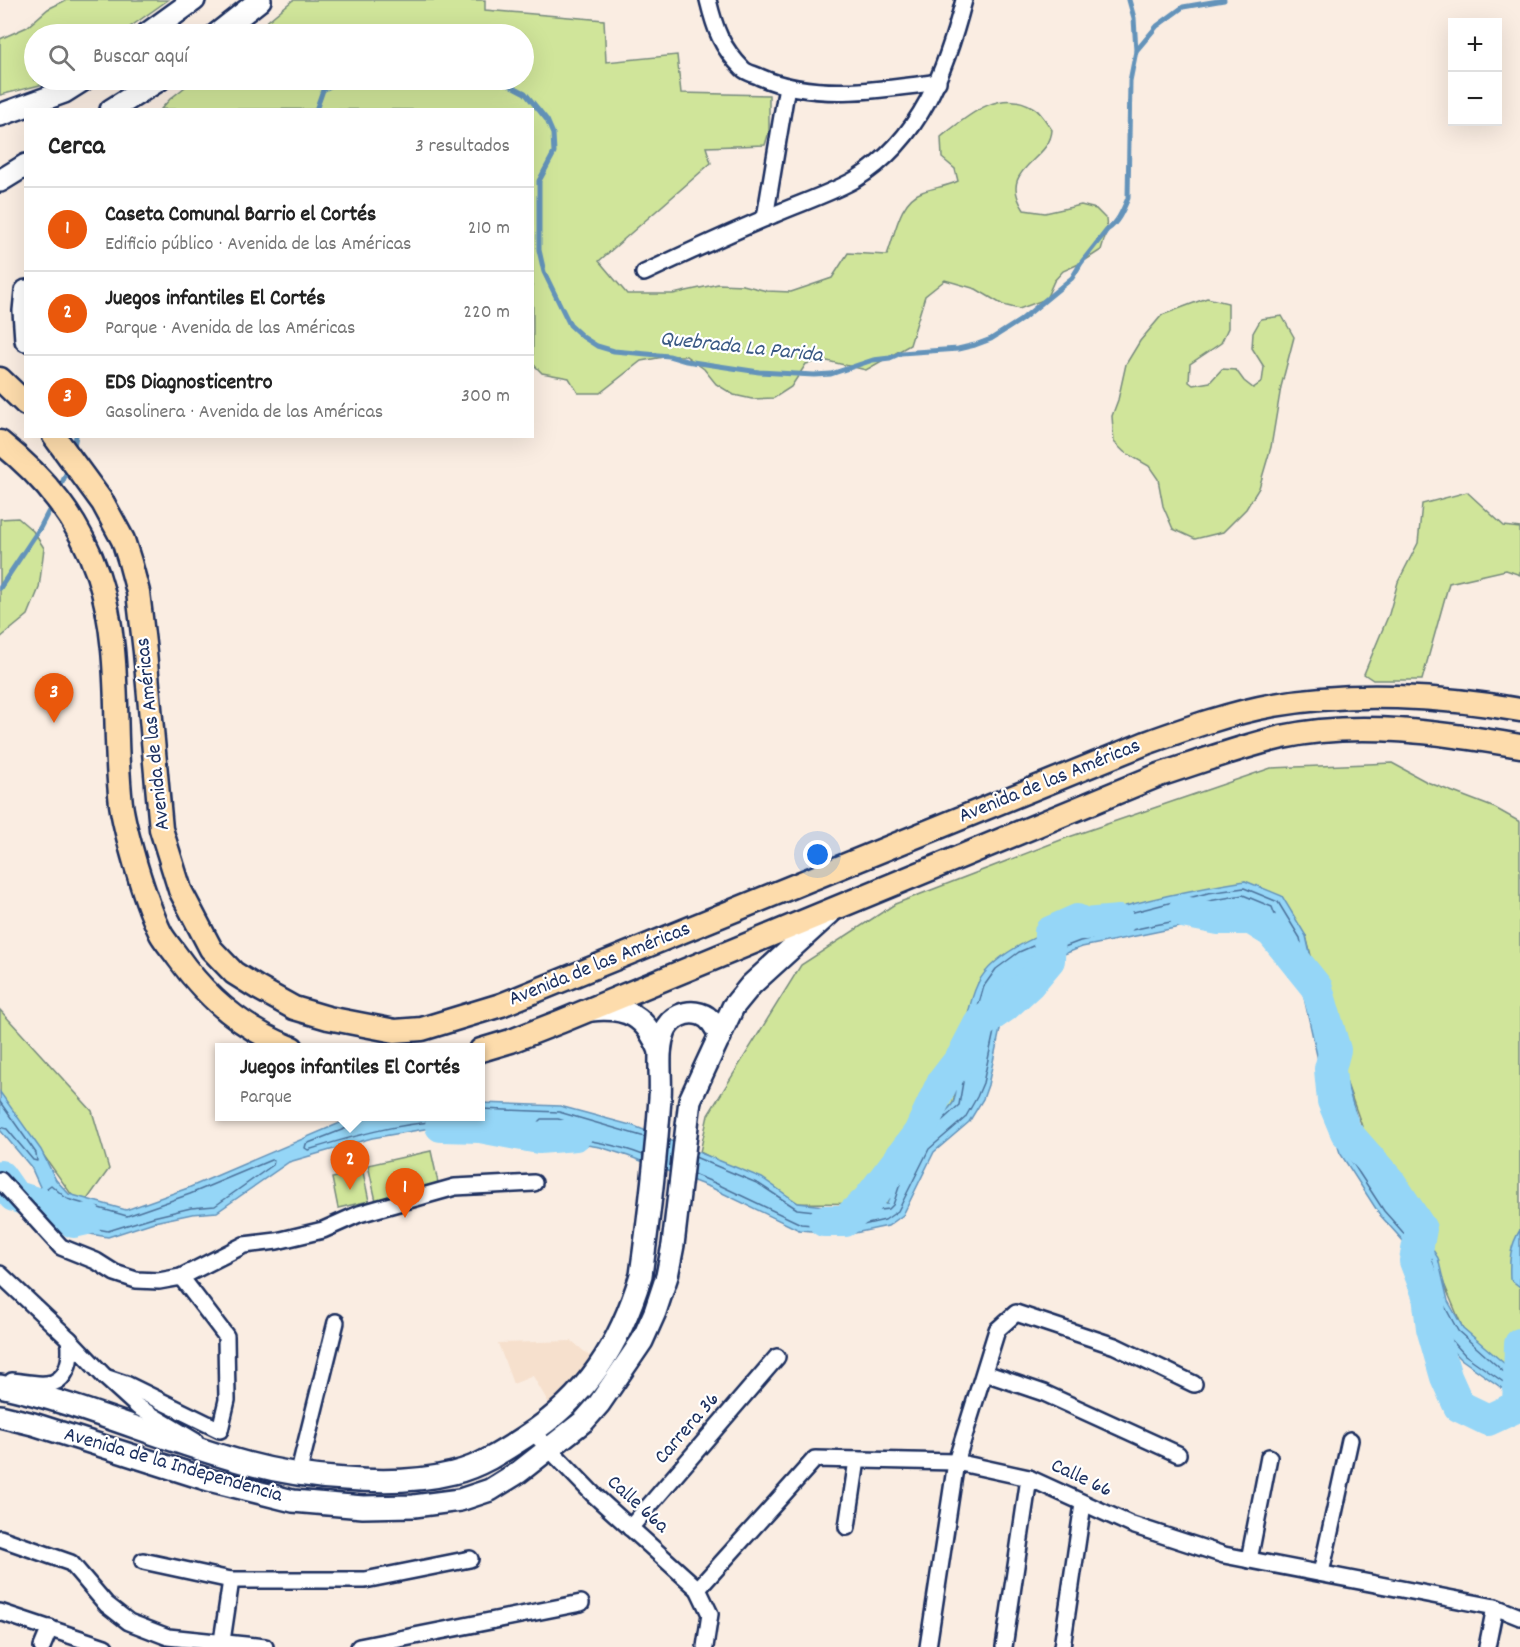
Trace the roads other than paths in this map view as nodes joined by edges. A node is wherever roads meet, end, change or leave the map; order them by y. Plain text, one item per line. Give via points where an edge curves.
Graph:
1 (194, 0) edge
2 (260, 0) edge
3 (708, 0) edge
4 (964, 0) edge
5 (161, 24) edge
6 (230, 24) edge
7 (938, 82) junction
8 (787, 86) junction
9 (67, 90) edge
10 (143, 90) edge
11 (149, 90) edge
12 (114, 108) edge
13 (132, 108) edge
14 (0, 115) edge
15 (24, 166) edge
16 (0, 181) edge
17 (765, 218) junction
18 (644, 273) dead end
19 (0, 379) edge
20 (0, 400) edge
21 (24, 402) edge
22 (24, 417) edge
23 (57, 440) edge
24 (0, 442) edge
25 (1520, 710) edge
26 (1520, 746) edge
27 (992, 807) junction
28 (1000, 840) junction
29 (837, 907) junction
30 (586, 1011) junction
31 (720, 1037) junction
32 (281, 1043) edge
33 (485, 1049) edge
34 (660, 1051) junction
35 (0, 1180) edge
36 (534, 1183) dead end
37 (0, 1274) edge
38 (181, 1277) junction
39 (336, 1322) dead end
40 (69, 1339) junction
41 (777, 1357) dead end
42 (985, 1373) junction
43 (105, 1377) junction
44 (0, 1380) edge
45 (1194, 1384) dead end
46 (0, 1386) edge
47 (0, 1416) edge
48 (533, 1432) junction
49 (1350, 1440) dead end
50 (549, 1450) junction
51 (216, 1454) junction
52 (1178, 1454) dead end
53 (1269, 1457) dead end
54 (857, 1460) junction
55 (956, 1462) junction
56 (298, 1475) junction
57 (1029, 1478) junction
58 (1083, 1504) junction
59 (847, 1527) dead end
60 (630, 1528) junction
61 (0, 1538) edge
62 (471, 1559) dead end
63 (1249, 1560) junction
64 (143, 1561) dead end
65 (1321, 1573) junction
66 (231, 1580) junction
67 (698, 1589) junction
68 (581, 1603) dead end
69 (1495, 1607) junction
70 (0, 1612) edge
71 (1520, 1617) edge
72 (50, 1628) junction
73 (222, 1641) junction
74 (42, 1647) edge
75 (105, 1647) edge
76 (265, 1647) edge
77 (359, 1647) edge
78 (705, 1647) edge
79 (928, 1647) edge
80 (1004, 1647) edge
81 (1062, 1647) edge
82 (1487, 1647) edge

1 - 5 main road
2 - 6 main road
3 - 8 street via 716,31 745,70
4 - 7 street
7 - 8 street via 852,90
7 - 17 street via 914,125 871,168 854,180
8 - 17 street
9 - 14 main road
10 - 12 main road
11 - 13 main road
15 - 16 main road
17 - 18 street
19 - 21 main road
20 - 22 main road
23 - 27 main road, Avenida de las Américas via 103,503 123,540 138,592 161,829 180,890 211,949 234,973 294,1008 395,1031 422,1029 501,1005
24 - 32 main road, Avenida de las Américas via 53,491 78,529 99,576 115,653 121,803 126,835 162,936 207,993 235,1017
25 - 27 main road, Avenida de las Américas via 1391,697 1275,705 1219,718 1146,743
26 - 28 main road, Avenida de las Américas via 1421,732 1341,729 1283,737 1159,775
27 - 28 main road via 1000,816
28 - 29 main road, Avenida de las Américas
29 - 30 main road, Avenida de las Américas
29 - 31 main road, Avenida de la Independencia via 751,986 733,1007
30 - 33 main road, Avenida de las Américas
30 - 34 main road via 621,1010 633,1014 651,1032
31 - 34 main road via 709,1018 700,1014 680,1015 666,1029
31 - 50 main road, Avenida de la Independencia via 690,1100 673,1245 656,1312 642,1341 592,1412
34 - 48 main road, Avenida de la Independencia via 660,1096 646,1240 632,1304 606,1358 571,1402
35 - 38 street via 61,1247 136,1280
36 - 38 street via 455,1187 359,1214 323,1230 244,1245
37 - 40 street
38 - 43 street via 226,1336 227,1400 220,1430
39 - 56 street
40 - 43 street
40 - 44 street via 68,1368 59,1380 47,1385
41 - 60 street, Carrera 36
42 - 45 street via 997,1330 1016,1313 1114,1346
42 - 52 street via 1044,1394
42 - 55 street
43 - 51 street via 138,1407
46 - 51 main road, Avenida de la Independencia via 42,1395
47 - 50 main road, Avenida de la Independencia via 232,1486 293,1501 363,1507 460,1500 490,1490
48 - 50 street
48 - 56 main road, Avenida de la Independencia via 481,1464 432,1477 362,1481
49 - 65 street
50 - 60 street, Calle 66a
51 - 56 main road, Avenida de la Independencia
53 - 63 street
54 - 55 street, Calle 66
54 - 59 street
54 - 67 street, Calle 66 via 815,1459
55 - 57 street, Calle 66
55 - 79 street
57 - 58 street, Calle 66
57 - 80 street
58 - 63 street, Calle 66 via 1168,1538
58 - 81 street
60 - 67 street, Calle 66a
61 - 73 street via 71,1563 106,1604 129,1622 168,1637
62 - 66 street via 365,1580
63 - 65 street, Calle 66
64 - 66 street
65 - 69 street, Calle 66
66 - 73 street
67 - 78 street via 710,1614
68 - 77 street
69 - 71 street, Calle 66
69 - 82 street
70 - 72 street
72 - 74 street
72 - 75 street
73 - 76 street

